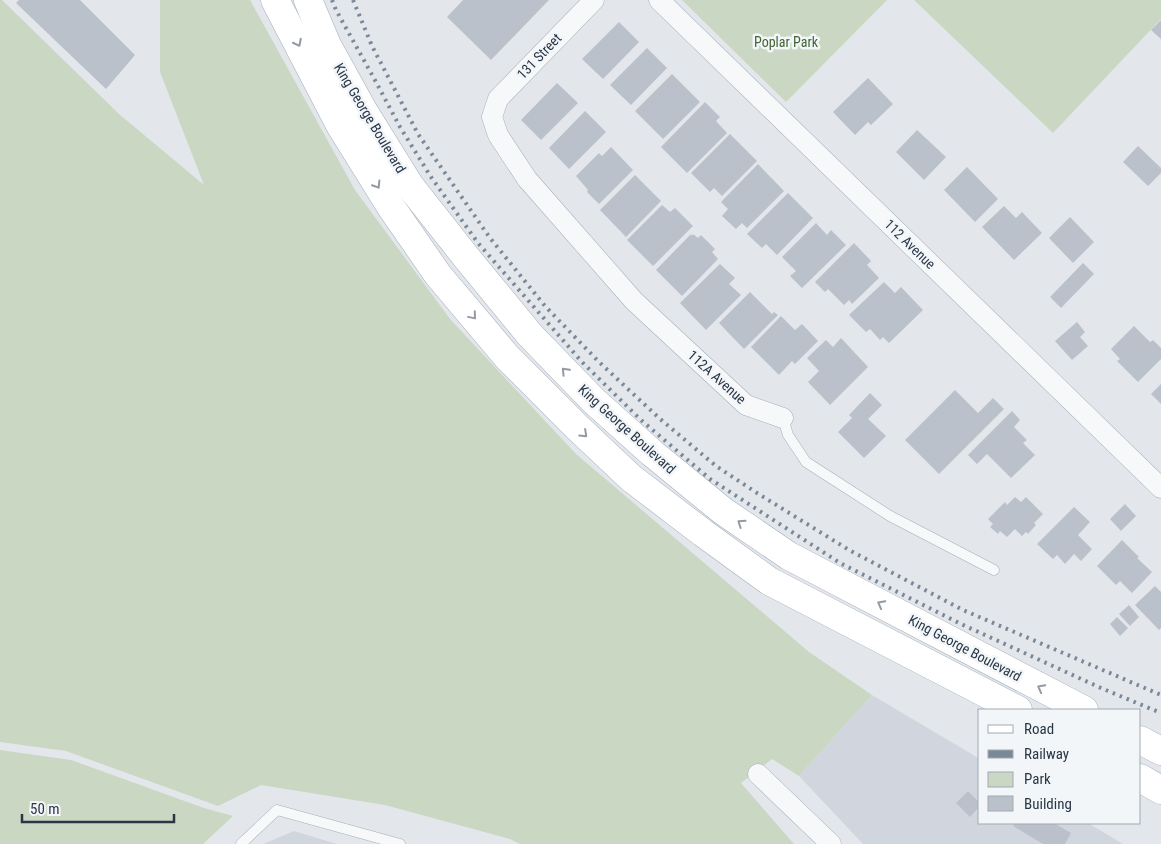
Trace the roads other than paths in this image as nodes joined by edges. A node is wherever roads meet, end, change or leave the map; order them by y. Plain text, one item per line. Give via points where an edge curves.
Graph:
1 (275, 0) edge
2 (308, 0) edge
3 (594, 0) edge
4 (659, 0) edge
5 (492, 117) joint
6 (783, 418) joint
7 (1161, 488) edge
8 (994, 570) dead end
9 (1016, 709) edge
10 (1082, 709) edge
11 (1141, 741) edge
12 (1161, 751) edge
13 (758, 774) dead end
14 (1141, 779) edge
15 (1161, 790) edge
16 (241, 844) edge
17 (400, 844) edge
18 (831, 844) edge

1 -> 9 main road, King George Boulevard via 340,125 438,275 507,357 577,427 631,478 769,582
10 -> 2 main road, King George Boulevard via 789,556 723,511 594,401 530,335 410,186 359,104 327,45
3 - 5 street, 131 Street via 498,99
4 - 7 street, 112 Avenue
5 - 6 street, 112A Avenue via 498,135 527,179 634,301 746,405
6 - 8 lane, 112A Avenue via 788,435 806,462 890,516
11 - 12 main road
13 - 18 street
14 - 15 main road
16 - 17 lane via 277,810

